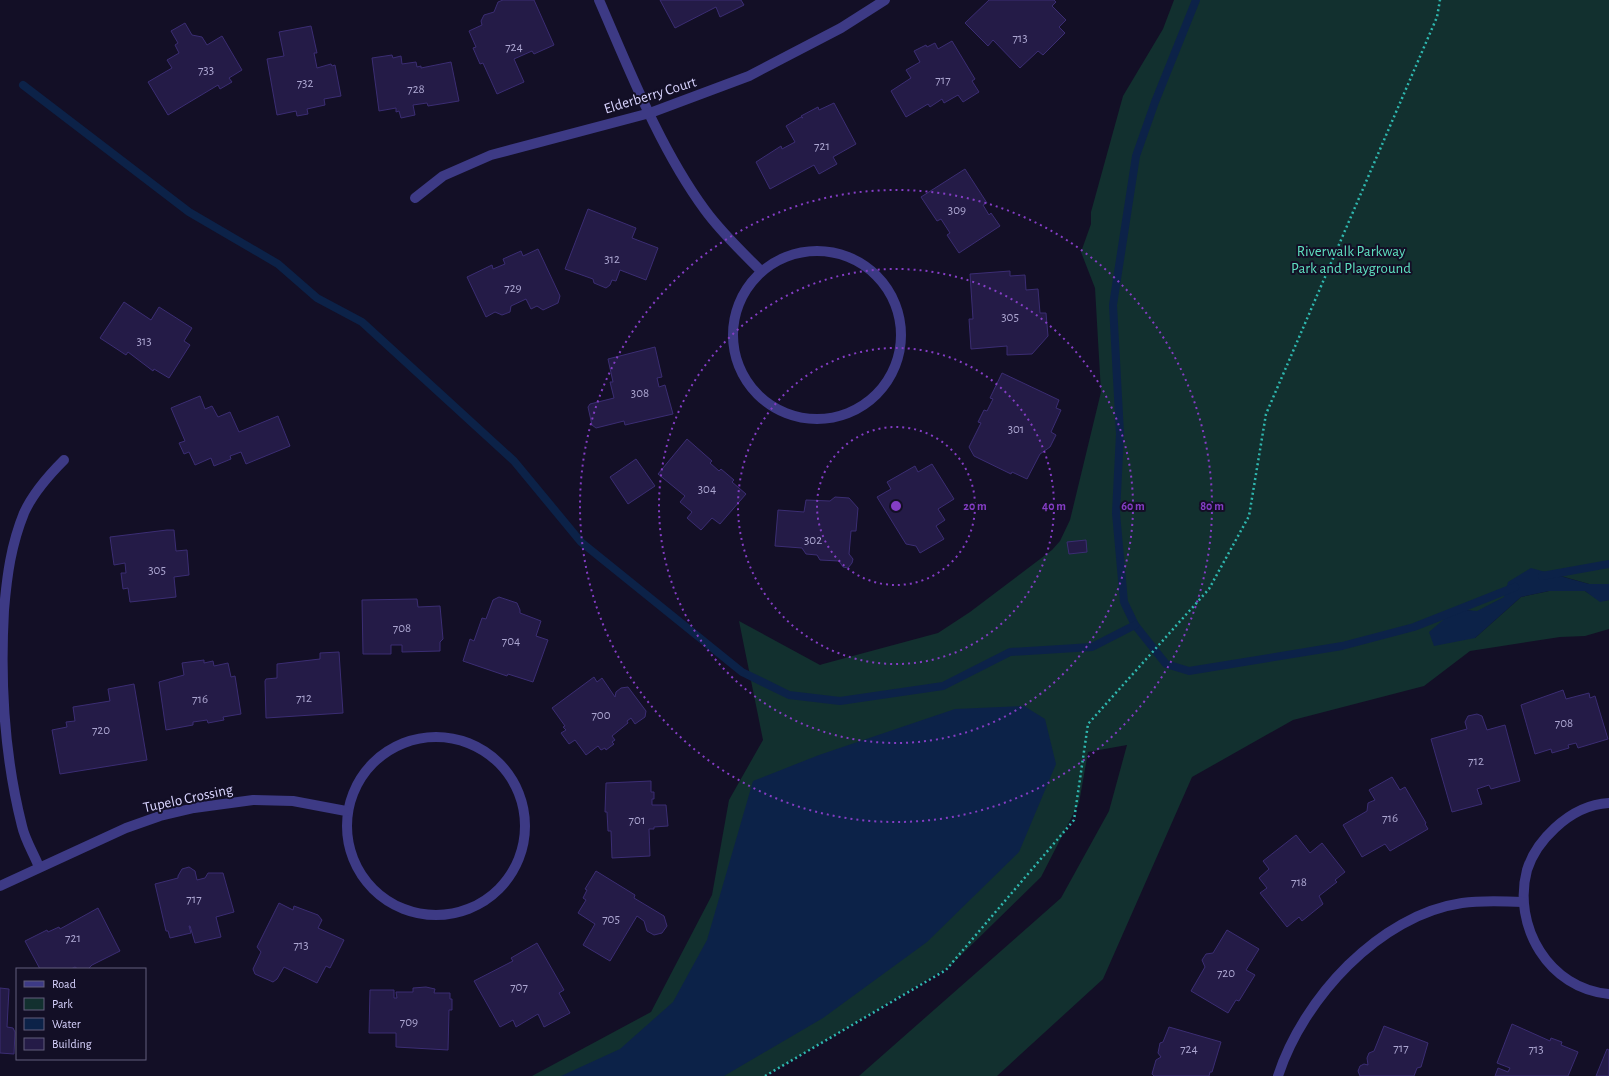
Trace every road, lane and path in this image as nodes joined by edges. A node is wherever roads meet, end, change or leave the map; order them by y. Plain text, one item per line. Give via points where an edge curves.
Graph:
1 (599, 0) edge
2 (885, 0) edge
3 (1440, 0) edge
4 (650, 113) junction
5 (416, 198) dead end
6 (760, 270) junction
7 (64, 460) dead end
8 (1609, 803) edge
9 (346, 811) junction
10 (40, 867) junction
11 (0, 886) edge
12 (1523, 902) junction
13 (1609, 994) edge
14 (765, 1076) edge
15 (1278, 1076) edge

1 - 4 street
2 - 4 street, Elderberry Court via 840,28 749,76
3 - 14 path via 1432,30 1266,414 1249,516 1209,589 1088,724 1074,820 946,970
4 - 5 street, Elderberry Court via 491,155 443,176
4 - 6 street via 666,149 704,208 719,228
6 - 6 street via 739,299 731,334 738,368 759,398 790,416 825,420 859,409 885,386 900,353 901,318 887,285 861,261 827,250 792,253
7 - 10 street via 48,476 25,511 12,545 1,646 3,713 9,764 22,827
8 - 12 street via 1597,804 1567,817 1542,840 1527,869
9 - 9 street via 350,855 373,891 411,913 454,915 493,896 519,861 526,818 513,776 481,747 439,735 397,743 364,771
9 - 10 street, Tupelo Crossing via 293,801 253,800 194,808 126,828
10 - 11 street, Tupelo Crossing
12 - 13 street via 1529,933 1545,960 1567,980 1596,993
12 - 15 street via 1486,900 1461,903 1428,912 1390,931 1373,943 1341,972 1315,1003 1294,1037

